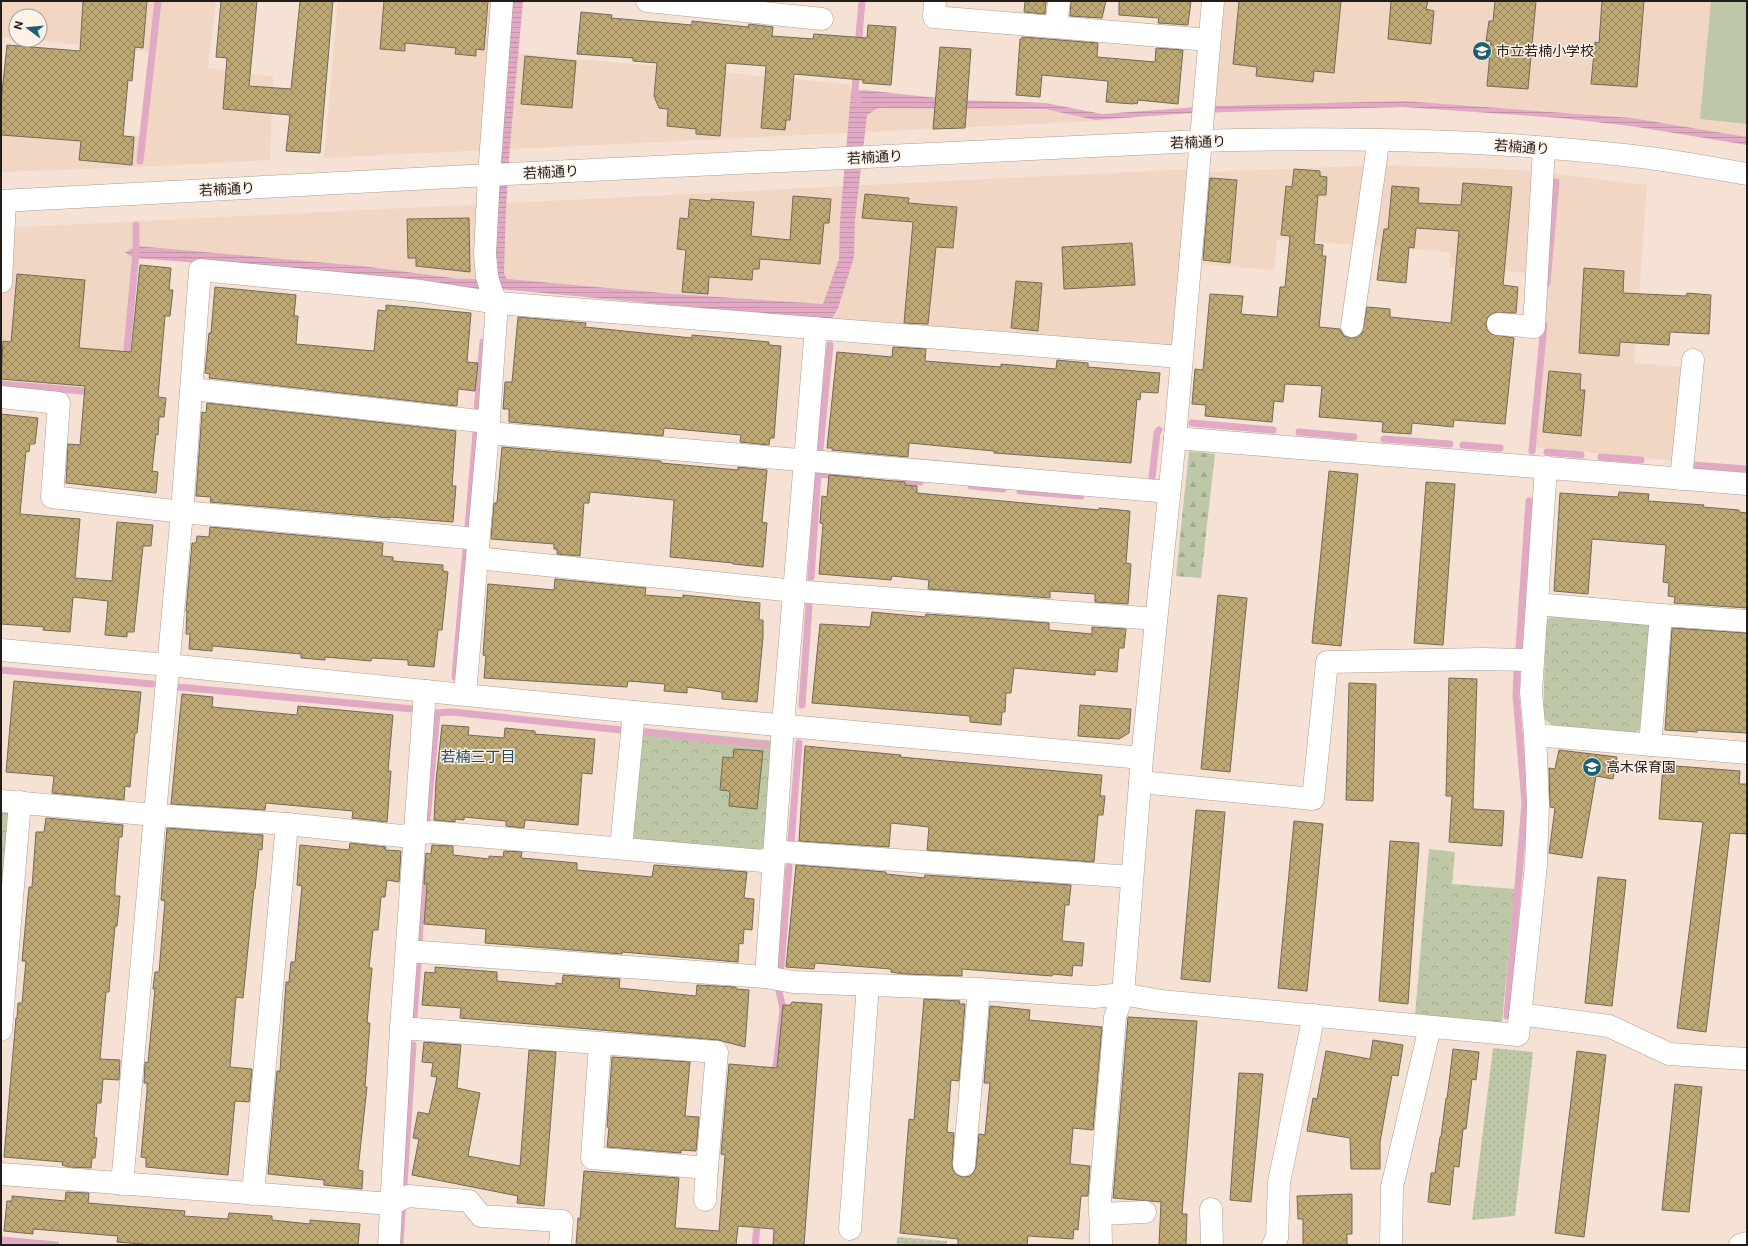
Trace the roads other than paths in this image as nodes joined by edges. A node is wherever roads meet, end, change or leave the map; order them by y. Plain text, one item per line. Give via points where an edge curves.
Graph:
1 (502, 1) edge
2 (647, 1) edge
3 (935, 1) edge
4 (1059, 1) edge
5 (1213, 1) edge
6 (822, 19) dead end
7 (1056, 27) junction
8 (1209, 40) junction
9 (1202, 121) junction
10 (1378, 140) junction
11 (1544, 148) junction
12 (1747, 174) edge
13 (489, 175) junction
14 (3, 201) edge
15 (1, 282) edge
16 (491, 290) junction
17 (1498, 324) dead end
18 (1352, 326) dead end
19 (816, 328) junction
20 (1181, 357) junction
21 (1693, 360) dead end
22 (192, 389) junction
23 (1, 397) edge
24 (488, 428) junction
25 (1175, 438) junction
26 (806, 460) junction
27 (1546, 467) junction
28 (1682, 479) junction
29 (1747, 484) edge
30 (1169, 492) junction
31 (182, 512) junction
32 (477, 549) junction
33 (794, 590) junction
34 (1537, 604) junction
35 (1661, 615) junction
36 (1156, 619) junction
37 (1747, 621) edge
38 (1, 650) edge
39 (1532, 660) junction
40 (168, 664) junction
41 (425, 691) junction
42 (465, 694) junction
43 (634, 712) junction
44 (783, 725) junction
45 (1535, 735) junction
46 (1650, 745) junction
47 (1747, 753) edge
48 (1142, 758) junction
49 (1140, 782) junction
50 (11, 801) edge
51 (155, 815) junction
52 (287, 824) junction
53 (416, 834) junction
54 (621, 848) junction
55 (774, 856) junction
56 (1132, 877) junction
57 (4, 934) edge
58 (407, 951) junction
59 (766, 977) junction
60 (868, 985) junction
61 (979, 989) junction
62 (1123, 994) junction
63 (1520, 1014) junction
64 (1314, 1016) junction
65 (1430, 1027) junction
66 (401, 1028) junction
67 (1, 1030) edge
68 (600, 1044) junction
69 (1747, 1059) edge
70 (964, 1165) dead end
71 (707, 1168) junction
72 (1, 1174) edge
73 (122, 1184) junction
74 (253, 1194) junction
75 (705, 1200) dead end
76 (391, 1204) junction
77 (1211, 1209) dead end
78 (1144, 1212) dead end
79 (1100, 1214) junction
80 (850, 1229) dead end
81 (1747, 1243) edge
82 (389, 1245) edge
83 (560, 1245) edge
84 (1101, 1245) edge
85 (1212, 1245) edge
86 (1273, 1245) edge
87 (1391, 1245) edge
88 (1740, 1245) edge

1 - 13 street
2 - 6 street
3 - 7 street via 934,17
4 - 7 street
5 - 8 street
7 - 8 street
8 - 9 street
9 - 10 street, 若楠通り via 1277,139
9 - 13 street, 若楠通り via 868,157
9 - 20 street
10 - 11 street, 若楠通り
10 - 18 street
11 - 12 street, 若楠通り via 1624,155
11 - 17 street via 1534,327
13 - 14 street, 若楠通り
13 - 16 street via 485,254
14 - 15 street
16 - 19 street
16 - 22 street via 421,291 200,270
16 - 24 street
19 - 20 street
19 - 26 street
20 - 25 street
21 - 28 street
22 - 24 street
22 - 31 street
23 - 31 street via 59,403 52,497
24 - 26 street
24 - 32 street
25 - 27 street
25 - 30 street
26 - 30 street
26 - 33 street
27 - 28 street
27 - 34 street
28 - 29 street
30 - 36 street
31 - 32 street
31 - 40 street
32 - 33 street
32 - 42 street
33 - 36 street
33 - 44 street
34 - 35 street
34 - 39 street
35 - 37 street
35 - 46 street
36 - 48 street
38 - 40 street
39 - 45 street via 1530,692
39 - 49 street via 1327,662 1313,799
40 - 41 street
40 - 51 street
41 - 42 street
41 - 53 street
42 - 43 street
43 - 44 street
43 - 54 street
44 - 48 street
44 - 55 street
45 - 46 street
45 - 63 street via 1538,804 1536,865
46 - 47 street
48 - 49 street
49 - 56 street
50 - 51 street
50 - 57 street
51 - 52 street
51 - 73 street
52 - 53 street via 401,836
52 - 74 street
53 - 54 street via 431,832
53 - 58 street
54 - 55 street via 762,861
55 - 56 street via 783,852
55 - 59 street
56 - 62 street
57 - 67 street
58 - 59 street
58 - 66 street
59 - 60 street via 793,982
60 - 61 street
60 - 80 street
61 - 62 street via 1094,997
61 - 70 street
62 - 64 street via 1161,1001
62 - 79 street via 1115,1016
63 - 65 street via 1518,1035
63 - 69 street via 1609,1026 1669,1054
64 - 65 street
64 - 86 street via 1280,1182 1277,1238
65 - 87 street via 1392,1187
66 - 68 street
66 - 76 street
68 - 71 street via 592,1158
68 - 71 street via 717,1052
71 - 75 street
72 - 73 street
73 - 74 street
74 - 76 street
76 - 82 street
76 - 83 street via 408,1196 469,1201 481,1216 562,1221
77 - 85 street
78 - 79 street
79 - 84 street
81 - 88 street

